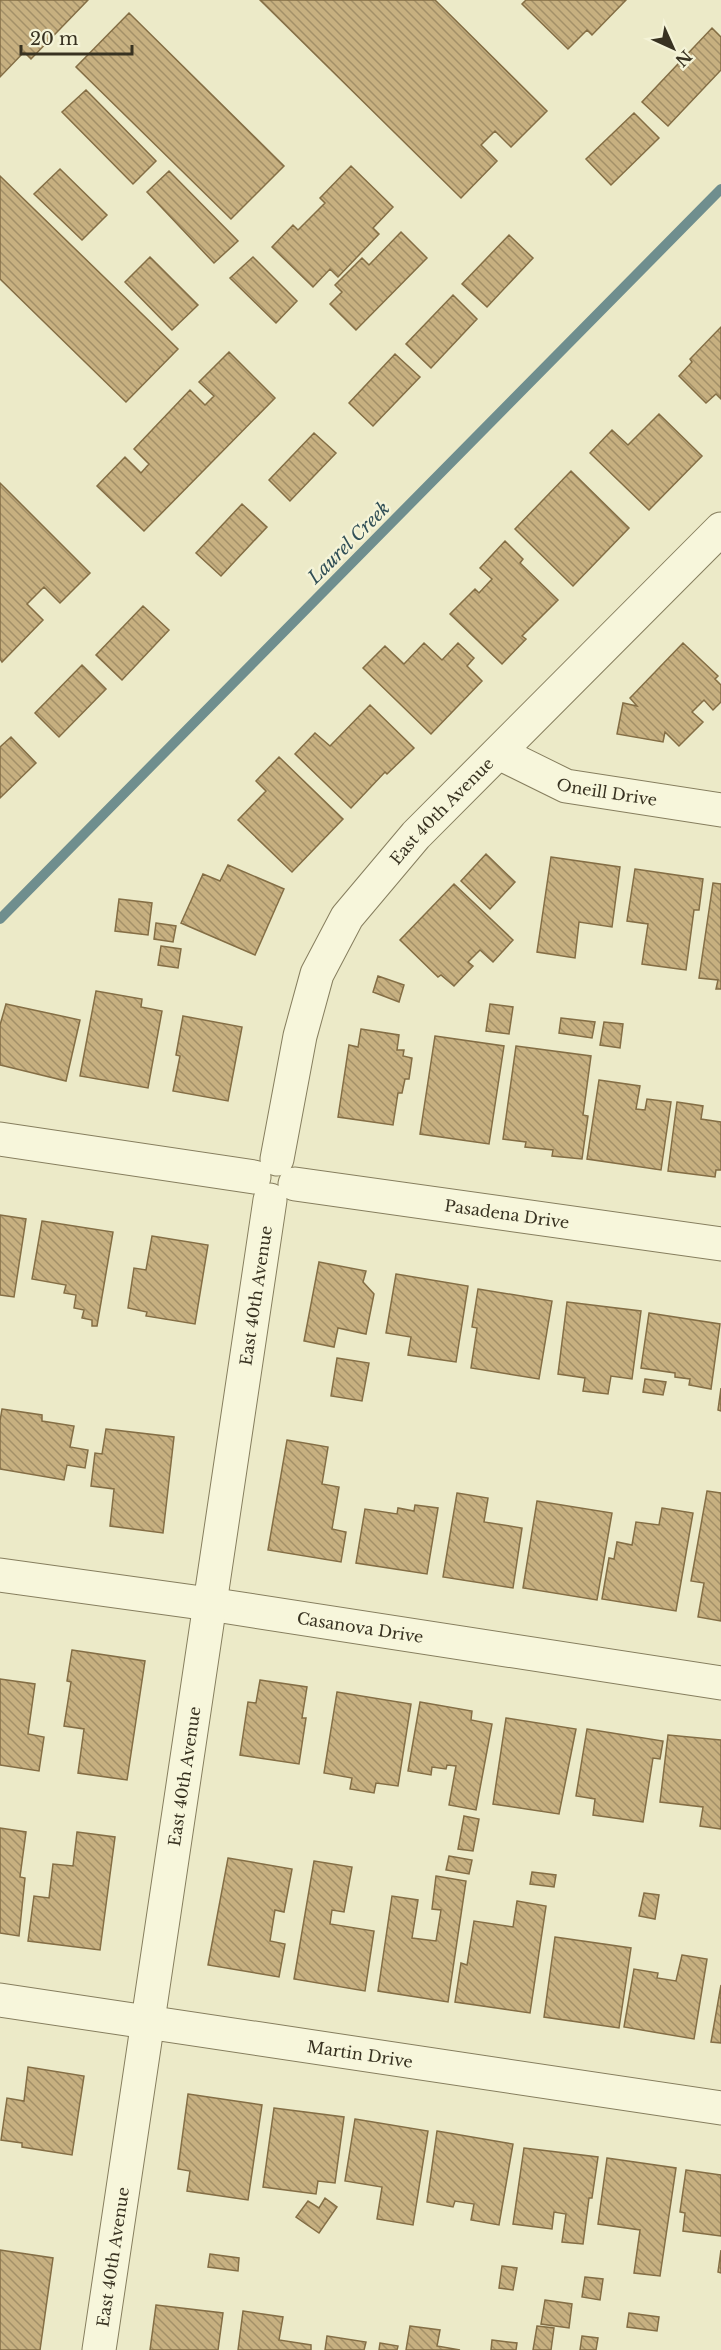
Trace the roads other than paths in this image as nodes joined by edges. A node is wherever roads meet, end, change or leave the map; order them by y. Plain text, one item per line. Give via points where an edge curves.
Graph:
1 (721, 529) edge
2 (499, 753) junction
3 (721, 810) edge
4 (0, 1139) edge
5 (274, 1180) junction
6 (721, 1244) edge
7 (0, 1575) edge
8 (209, 1604) junction
9 (721, 1683) edge
10 (0, 2000) edge
11 (149, 2022) junction
12 (721, 2108) edge
13 (99, 2350) edge

1 - 2 street, East 40th Avenue
2 - 3 street, Oneill Drive via 566,786
2 - 5 street, East 40th Avenue via 416,835 347,917 317,974 300,1036
4 - 5 street, Pasadena Drive
5 - 6 street, Pasadena Drive
5 - 8 street, East 40th Avenue
7 - 8 street, Casanova Drive
8 - 9 street, Casanova Drive
8 - 11 street, East 40th Avenue
10 - 11 street, Martin Drive
11 - 12 street, Martin Drive
11 - 13 street, East 40th Avenue

